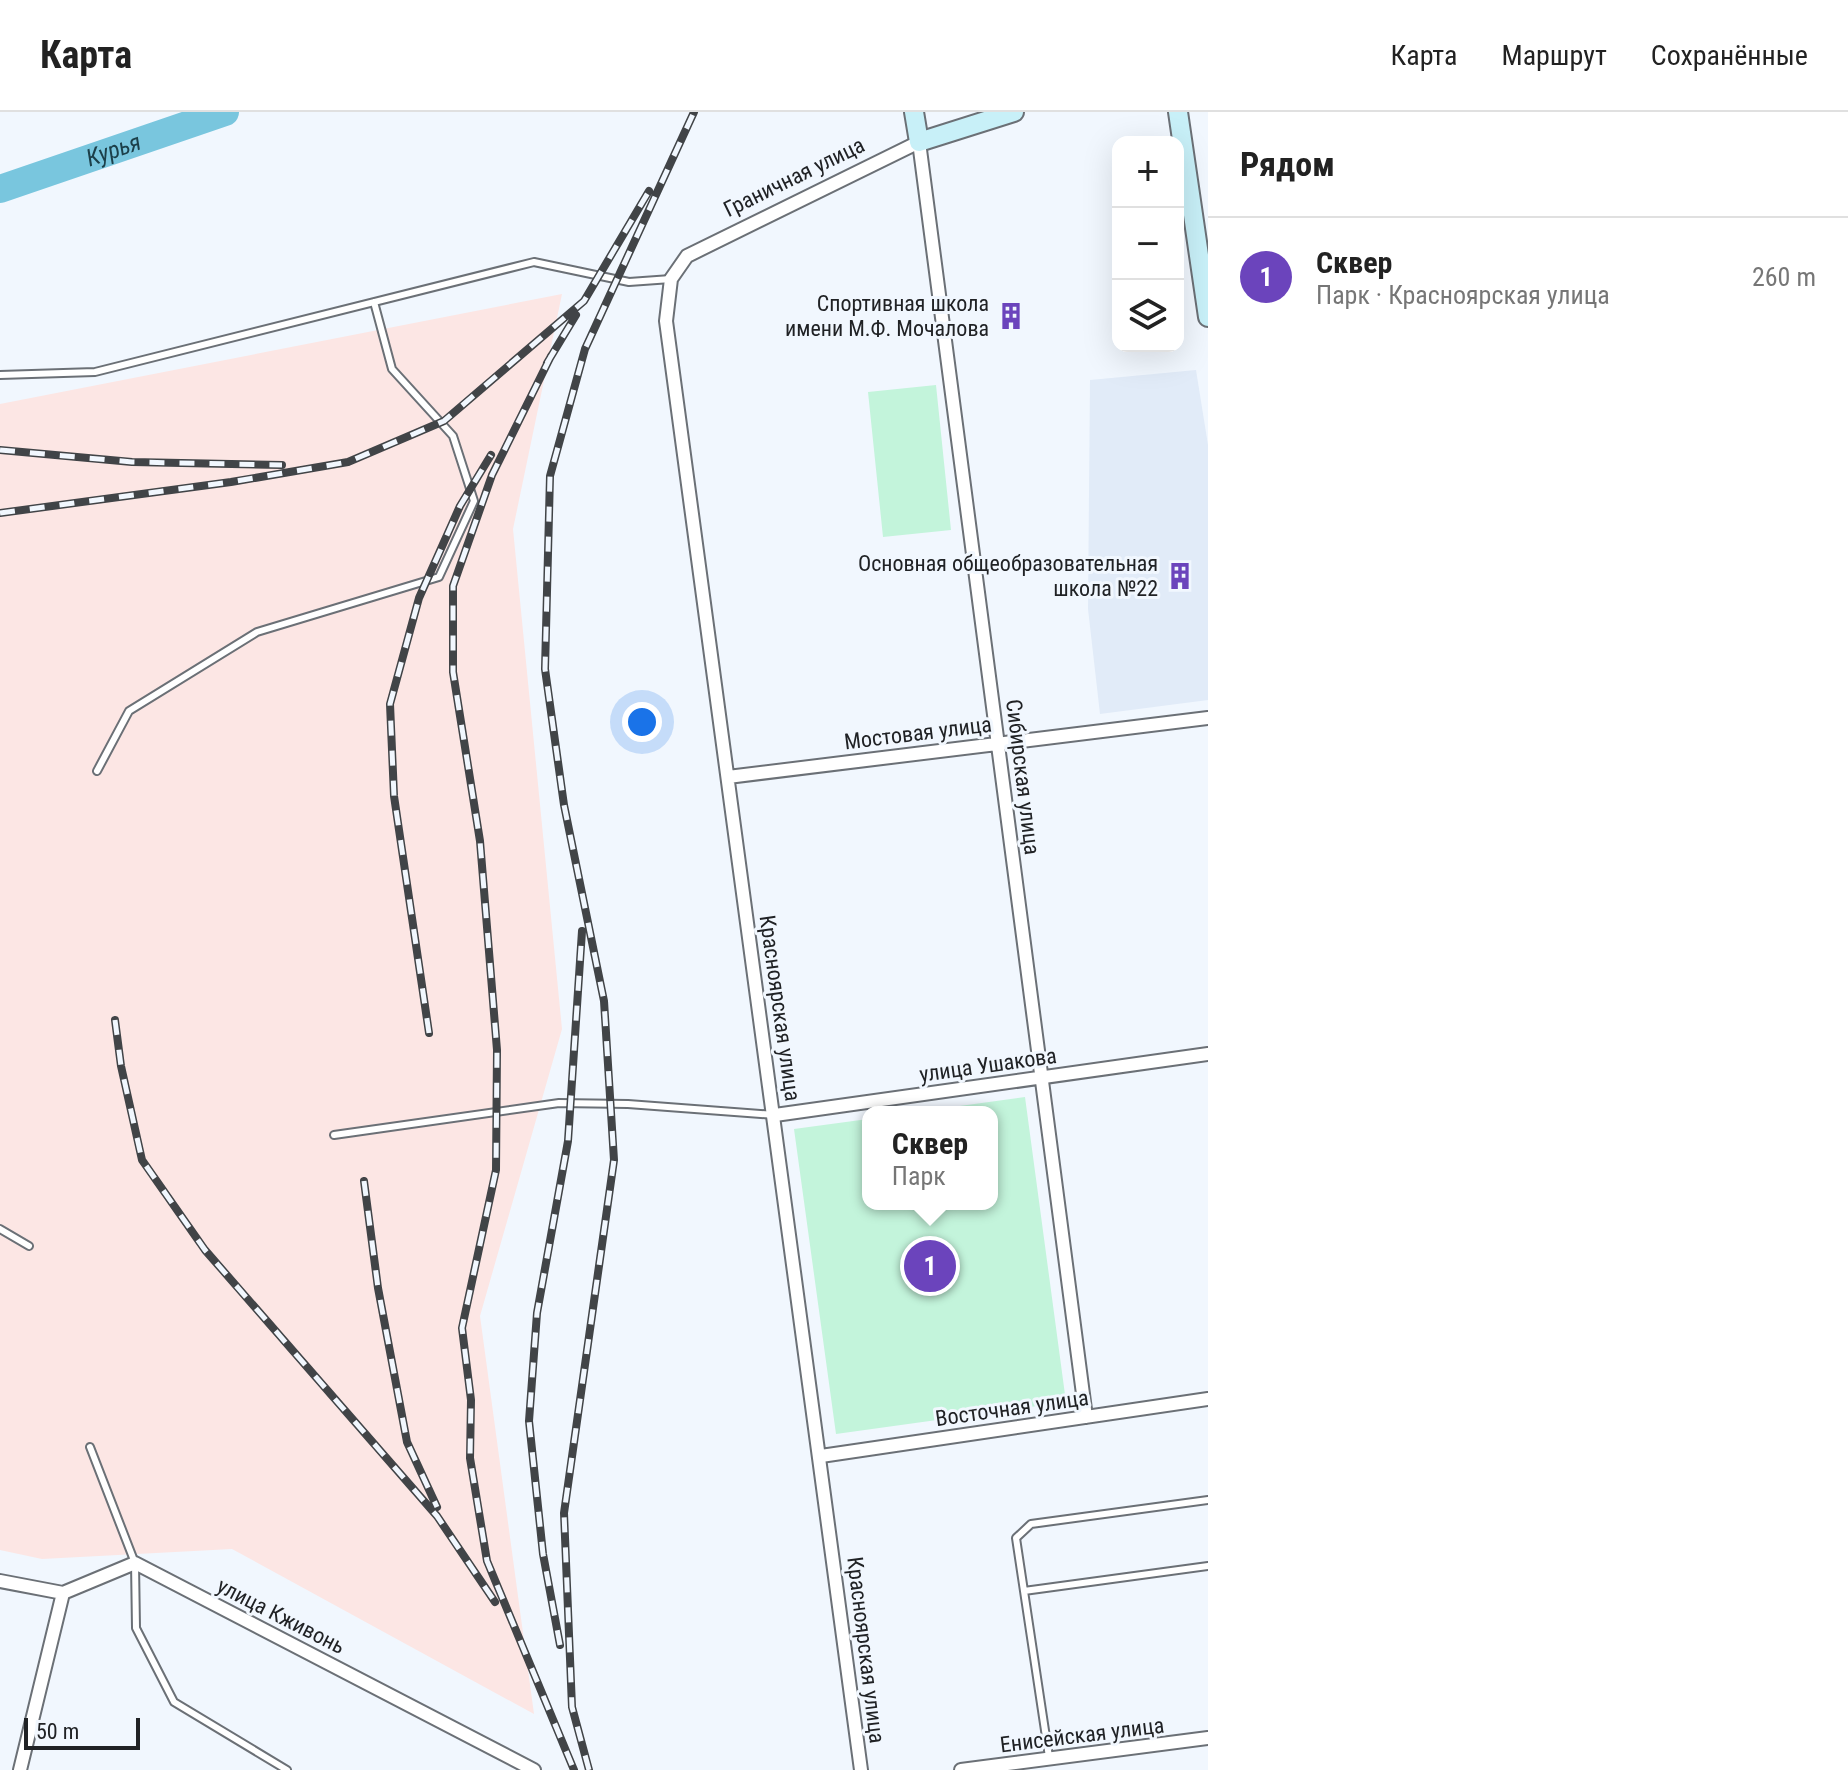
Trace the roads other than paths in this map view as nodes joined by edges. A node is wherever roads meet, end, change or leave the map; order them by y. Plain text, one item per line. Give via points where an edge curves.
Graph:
1 (914, 112) edge
2 (1014, 112) edge
3 (1178, 112) edge
4 (919, 142) junction
5 (687, 256) joint
6 (671, 279) junction
7 (374, 302) junction
8 (1208, 317) edge
9 (0, 375) edge
10 (1208, 718) edge
11 (999, 744) junction
12 (97, 771) dead end
13 (728, 777) junction
14 (1208, 1054) edge
15 (1042, 1077) junction
16 (775, 1115) junction
17 (334, 1135) dead end
18 (0, 1229) edge
19 (29, 1246) dead end
20 (1208, 1399) edge
21 (1086, 1417) junction
22 (90, 1447) dead end
23 (821, 1456) junction
24 (1208, 1500) edge
25 (135, 1563) junction
26 (1208, 1566) edge
27 (0, 1581) edge
28 (1024, 1591) junction
29 (63, 1593) junction
30 (1208, 1738) edge
31 (1050, 1761) junction
32 (20, 1770) edge
33 (287, 1770) edge
34 (534, 1770) edge
35 (861, 1770) edge
36 (961, 1770) edge

1 - 4 street
2 - 4 street, Граничная улица
3 - 8 street
4 - 5 street, Граничная улица
4 - 11 street, Сибирская улица
5 - 6 street, Красноярская улица
6 - 7 lane via 629,282 534,262
6 - 13 street, Красноярская улица via 666,321
7 - 9 lane via 95,372
7 - 12 lane via 392,369 453,436 474,501 439,577 257,632 129,711
10 - 11 street, Мостовая улица
11 - 13 street, Мостовая улица
11 - 15 street, Сибирская улица
13 - 16 street, Красноярская улица
14 - 15 street, улица Ушакова
15 - 16 street, улица Ушакова
15 - 21 street, Сибирская улица
16 - 17 lane via 559,1103
16 - 23 street, Красноярская улица
18 - 19 lane
20 - 21 street, Восточная улица
21 - 23 street, Восточная улица
22 - 25 lane
23 - 35 street, Красноярская улица
24 - 28 lane via 1031,1524 1016,1538
25 - 29 street
25 - 33 lane via 136,1628 174,1702
25 - 34 street, улица Кживонь
26 - 28 lane
27 - 29 street
28 - 31 lane
29 - 32 street
30 - 31 street, Енисейская улица
31 - 36 street, Енисейская улица

